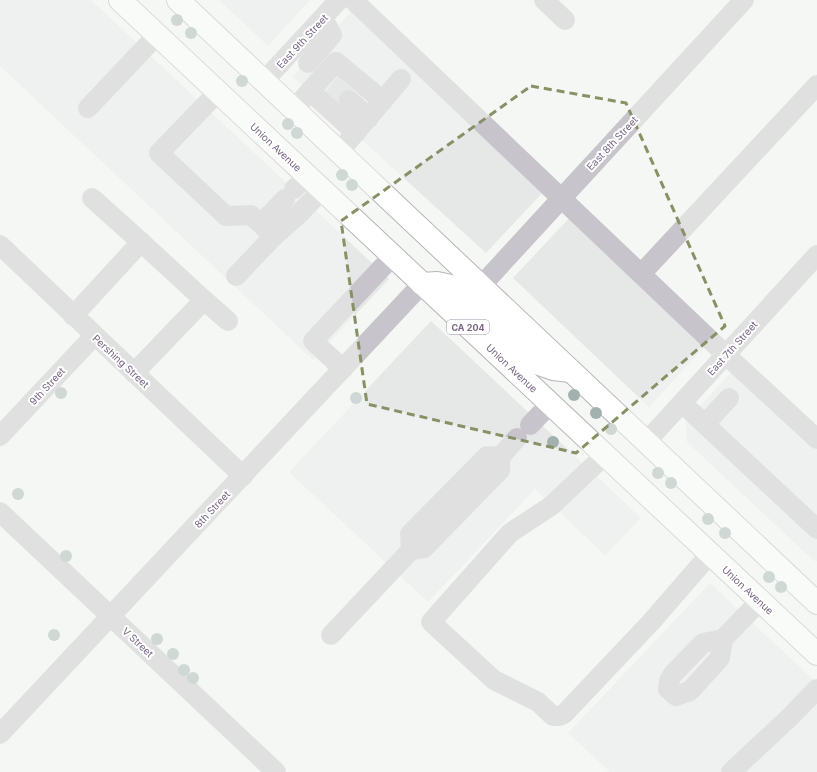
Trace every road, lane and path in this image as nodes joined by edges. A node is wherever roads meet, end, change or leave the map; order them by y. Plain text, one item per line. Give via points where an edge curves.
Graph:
1 (120, 0) edge
2 (178, 0) edge
3 (339, 0) edge
4 (352, 0) edge
5 (744, 0) edge
6 (157, 35) junction
7 (300, 56) junction
8 (401, 79) dead end
9 (264, 81) junction
10 (321, 84) junction
11 (817, 85) edge
12 (218, 92) junction
13 (349, 100) tunnel mouth
14 (383, 101) junction
15 (88, 108) dead end
16 (294, 109) junction
17 (368, 118) junction
18 (356, 133) junction
19 (339, 152) junction
20 (302, 188) junction
21 (92, 198) dead end
22 (561, 199) junction
23 (267, 230) junction
24 (141, 242) junction
25 (0, 245) edge
26 (817, 255) edge
27 (393, 256) junction
28 (641, 274) junction
29 (236, 276) dead end
30 (422, 284) junction
31 (480, 287) junction
32 (204, 300) junction
33 (73, 316) junction
34 (228, 321) dead end
35 (94, 336) junction
36 (726, 355) junction
37 (343, 369) junction
38 (571, 371) junction
39 (134, 373) junction
40 (729, 398) dead end
41 (682, 403) junction
42 (550, 404) junction
43 (705, 424) junction
44 (814, 429) edge
45 (0, 436) edge
46 (646, 442) junction
47 (604, 455) junction
48 (243, 476) junction
49 (0, 512) edge
50 (817, 529) edge
51 (710, 554) junction
52 (760, 601) junction
53 (817, 603) edge
54 (110, 617) junction
55 (331, 635) dead end
56 (723, 639) dead end
57 (817, 654) edge
58 (817, 689) edge
59 (0, 734) edge
60 (276, 772) edge
61 (731, 772) edge

1 - 6 highway, Union Avenue / CA 204
2 - 9 highway
3 - 7 street, East 9th Street via 323,18
4 - 22 street
5 - 22 street, East 8th Street
6 - 12 highway, Union Avenue / CA 204
6 - 15 street
7 - 9 street, East 9th Street
7 - 10 street
8 - 14 street
9 - 16 highway
10 - 14 street via 336,62
10 - 16 street
10 - 18 street
11 - 28 street
12 - 20 highway, Union Avenue / CA 204
12 - 23 street via 159,153 226,216 251,216
13 - 17 street
14 - 17 street
16 - 19 highway
17 - 18 street
18 - 19 street
19 - 31 highway
20 - 23 street
20 - 23 street via 298,215
20 - 27 highway, Union Avenue / CA 204
21 - 24 street
22 - 28 street
22 - 31 street, East 8th Street
23 - 29 street
24 - 32 street
24 - 33 street
25 - 33 street, Pershing Street
26 - 36 street, East 7th Street
27 - 30 highway, Union Avenue / CA 204
27 - 37 street via 313,341
28 - 36 street
30 - 37 street, 8th Street
30 - 38 highway via 437,283 451,286 536,363 553,369
30 - 42 highway, Union Avenue / CA 204
31 - 38 highway
32 - 34 street
32 - 39 street
33 - 35 street, Pershing Street
35 - 39 street, Pershing Street
35 - 45 street, 9th Street
36 - 41 street, East 7th Street
36 - 44 street
37 - 48 street, 8th Street
38 - 46 highway
39 - 48 street, Pershing Street
40 - 43 street
41 - 43 street
41 - 46 street, East 7th Street
42 - 47 highway, Union Avenue / CA 204
42 - 55 street via 500,456 487,456 410,534 411,550
43 - 50 street
46 - 53 highway
47 - 51 highway, Union Avenue / CA 204
47 - 51 street via 551,506 510,533 431,622 494,680 538,702 553,716 560,716 652,621
48 - 54 street, 8th Street
49 - 54 street, V Street
51 - 52 highway, Union Avenue / CA 204
52 - 56 street
52 - 57 highway, Union Avenue / CA 204
54 - 59 street, 8th Street
54 - 60 street, V Street
58 - 61 street

